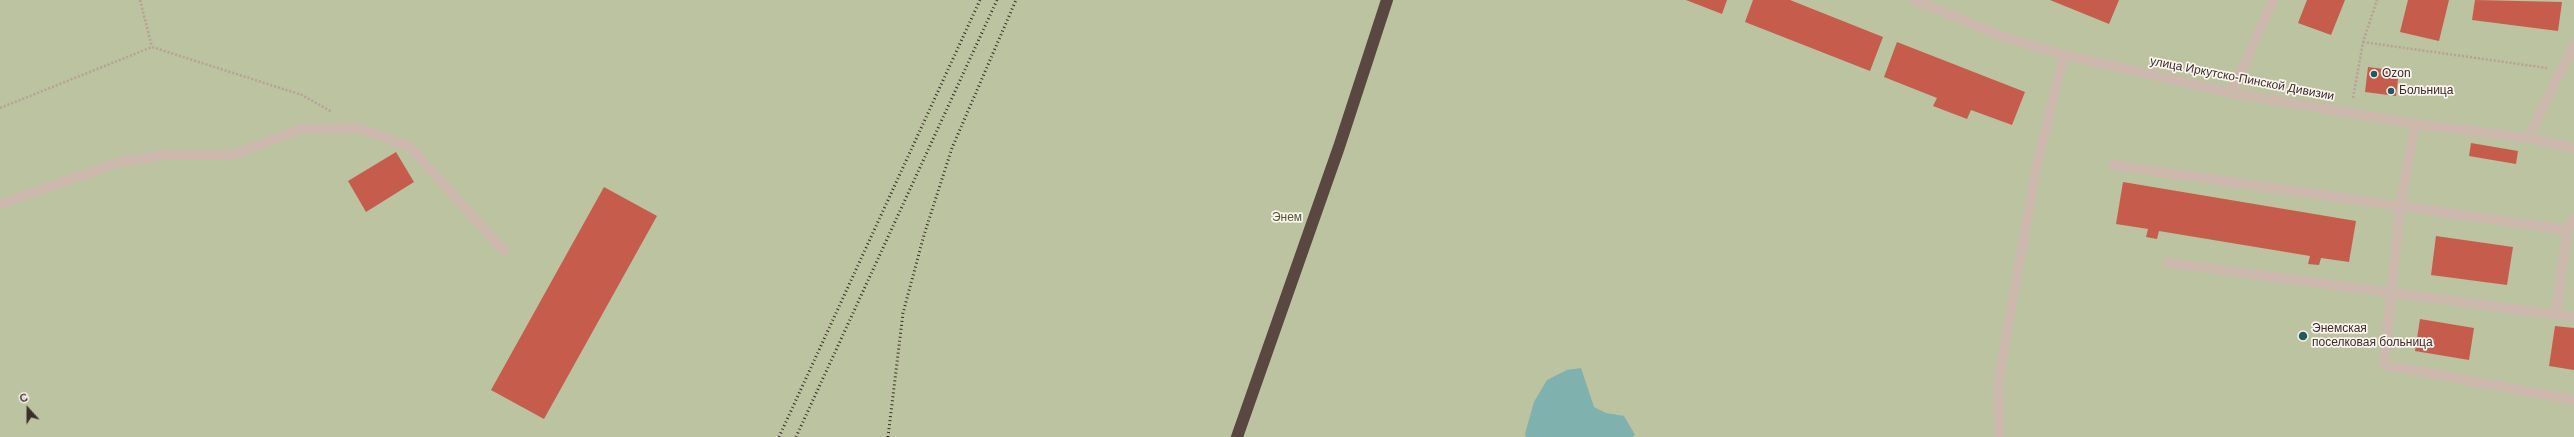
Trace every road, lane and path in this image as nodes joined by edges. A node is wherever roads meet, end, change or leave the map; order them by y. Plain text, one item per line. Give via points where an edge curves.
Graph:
1 (140, 0) edge
2 (1387, 0) edge
3 (1914, 0) edge
4 (2274, 0) edge
5 (2377, 0) edge
6 (2363, 42) junction
7 (2574, 45) edge
8 (152, 47) junction
9 (2064, 55) junction
10 (2562, 70) junction
11 (2232, 93) junction
12 (0, 108) edge
13 (333, 113) dead end
14 (2350, 113) junction
15 (2414, 124) junction
16 (2528, 138) junction
17 (2574, 148) edge
18 (2113, 165) dead end
19 (0, 204) edge
20 (2400, 208) junction
21 (2574, 218) edge
22 (2567, 230) junction
23 (504, 251) dead end
24 (2168, 263) dead end
25 (2390, 293) junction
26 (2556, 314) junction
27 (2574, 317) edge
28 (2574, 400) edge
29 (1237, 437) edge
30 (2000, 437) edge

1 - 8 path
2 - 29 highway via 1339,147
3 - 9 street, улица Иркутско-Пинской Дивизии via 2006,38
4 - 11 street
5 - 6 path
6 - 10 path
6 - 14 path
7 - 10 street
8 - 12 path
8 - 13 path via 302,95
9 - 11 street, улица Иркутско-Пинской Дивизии
9 - 30 street via 2037,164 1998,383
10 - 16 street
11 - 14 street, улица Иркутско-Пинской Дивизии
14 - 15 street, улица Иркутско-Пинской Дивизии
15 - 16 street, улица Иркутско-Пинской Дивизии
15 - 20 street
16 - 17 street, улица Иркутско-Пинской Дивизии
18 - 20 street
19 - 23 street via 120,162 162,155 232,155 302,129 358,128 410,147
20 - 22 street
20 - 25 street
21 - 22 street
22 - 26 street
24 - 25 street
25 - 26 street
25 - 28 street via 2384,365
26 - 27 street

